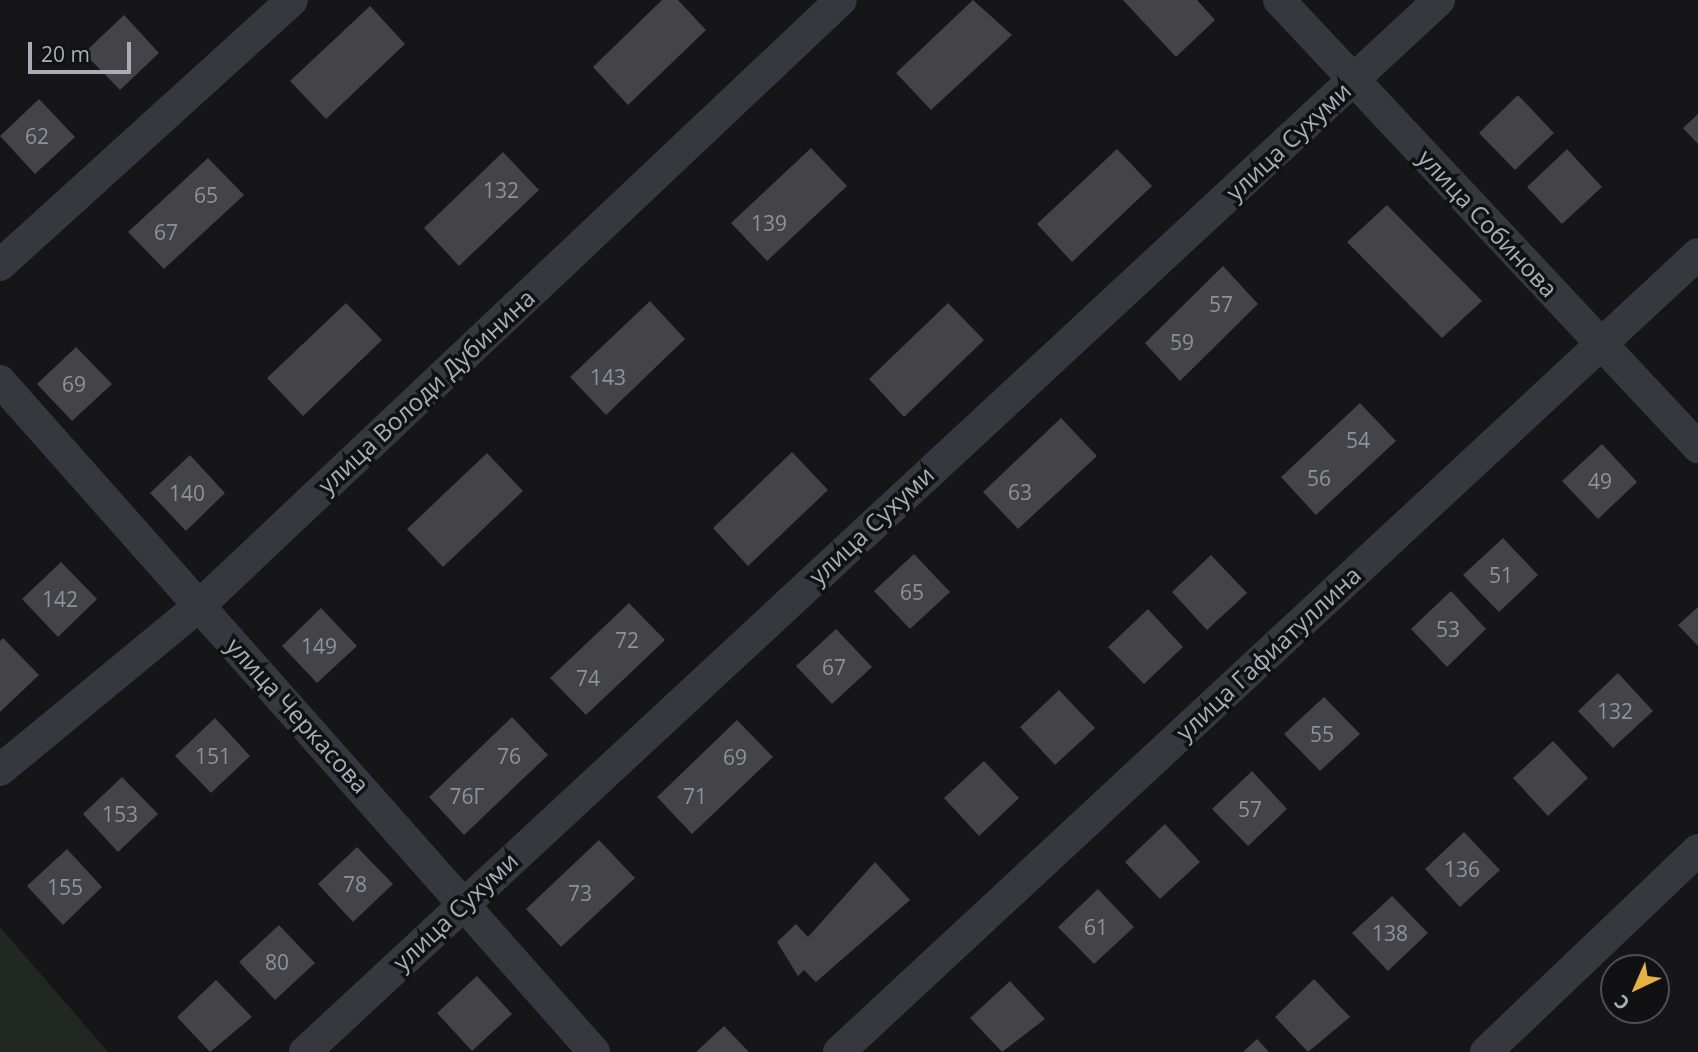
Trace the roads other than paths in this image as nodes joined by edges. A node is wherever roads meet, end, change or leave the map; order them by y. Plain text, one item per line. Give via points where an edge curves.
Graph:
1 (292, 0) edge
2 (841, 0) edge
3 (1279, 0) edge
4 (1439, 0) edge
5 (1354, 80) junction
6 (1698, 254) edge
7 (0, 265) edge
8 (1601, 343) junction
9 (0, 381) edge
10 (1698, 447) edge
11 (200, 605) junction
12 (0, 770) edge
13 (1698, 850) edge
14 (464, 902) junction
15 (305, 1052) edge
16 (594, 1052) edge
17 (839, 1052) edge
18 (1486, 1052) edge

1 - 7 street
2 - 11 street, улица Володи Дубинина
3 - 5 street, улица Собинова
4 - 5 street, улица Сухуми
5 - 8 street, улица Собинова
5 - 14 street, улица Сухуми
6 - 8 street, улица Гафиатуллина
8 - 10 street, улица Собинова
8 - 17 street, улица Гафиатуллина
9 - 11 street, улица Черкасова
11 - 12 street, улица Володи Дубинина
11 - 14 street, улица Черкасова
13 - 18 street
14 - 15 street, улица Сухуми
14 - 16 street, улица Черкасова

